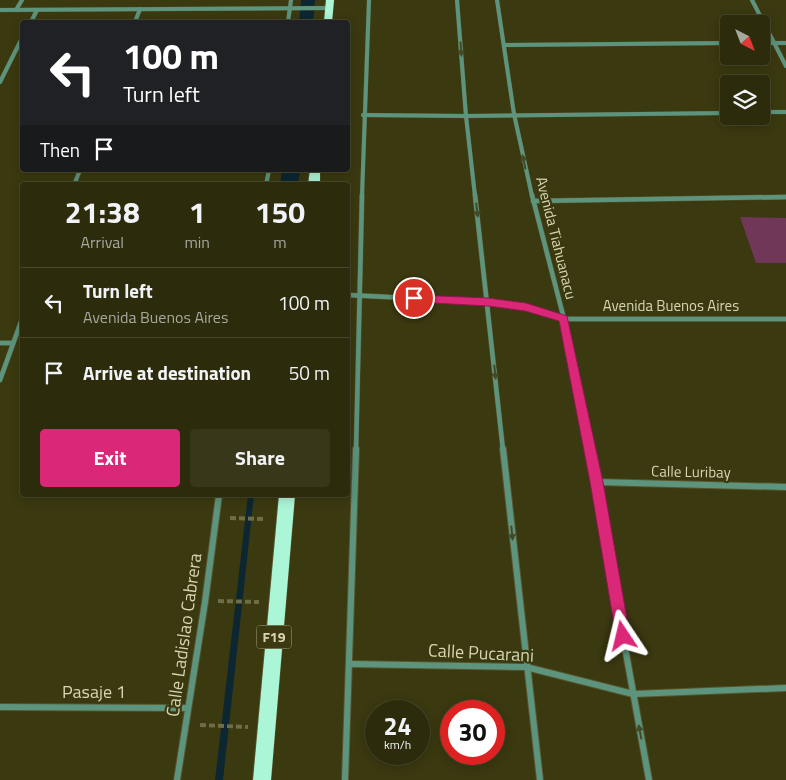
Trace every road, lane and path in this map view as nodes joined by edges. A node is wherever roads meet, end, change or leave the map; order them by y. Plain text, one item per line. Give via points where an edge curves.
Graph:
1 (22, 0) edge
2 (291, 0) edge
3 (369, 0) edge
4 (457, 0) edge
5 (497, 0) edge
6 (752, 0) edge
7 (329, 4) edge
8 (289, 8) junction
9 (140, 9) junction
10 (0, 10) edge
11 (16, 10) junction
12 (37, 10) junction
13 (32, 20) edge
14 (136, 20) edge
15 (288, 20) edge
16 (328, 20) edge
17 (20, 42) edge
18 (720, 43) edge
19 (773, 43) junction
20 (786, 43) edge
21 (504, 45) junction
22 (786, 66) edge
23 (0, 82) edge
24 (770, 112) edge
25 (786, 112) edge
26 (720, 113) edge
27 (514, 114) junction
28 (363, 115) junction
29 (466, 116) junction
30 (786, 197) edge
31 (532, 201) junction
32 (350, 295) edge
33 (359, 296) junction
34 (488, 302) junction
35 (564, 319) junction
36 (786, 319) edge
37 (20, 324) edge
38 (0, 343) edge
39 (13, 343) junction
40 (0, 380) edge
41 (596, 482) junction
42 (786, 487) edge
43 (219, 497) edge
44 (287, 497) edge
45 (236, 518) dead end
46 (256, 519) dead end
47 (224, 601) dead end
48 (247, 602) dead end
49 (351, 664) junction
50 (526, 667) junction
51 (786, 688) edge
52 (633, 694) junction
53 (0, 707) edge
54 (188, 708) junction
55 (208, 725) dead end
56 (234, 728) dead end
57 (177, 780) edge
58 (262, 780) edge
59 (345, 780) edge
60 (540, 780) edge
61 (649, 780) edge

1 - 11 street
2 - 8 street
3 - 28 street
4 -> 29 street
5 - 21 street
6 - 19 street
7 - 8 street via 319,8
7 - 16 highway
8 - 9 street
8 - 15 street
9 - 12 street
9 - 14 street
10 - 11 street
11 - 12 street
12 - 13 street
17 - 23 street
18 - 21 street
19 - 20 street
19 - 22 street
21 - 27 street
24 - 25 street
26 - 27 street
27 - 29 street
31 -> 27 street, Avenida Tiahuanacu
28 - 29 street
28 - 33 street
29 -> 34 street
30 - 31 street
31 - 35 street, Avenida Tiahuanacu
32 - 33 street, Avenida Buenos Aires
33 - 34 street, Avenida Buenos Aires
33 - 49 street
34 - 35 street, Avenida Buenos Aires via 526,307
34 -> 50 street
35 - 36 street, Avenida Buenos Aires
35 - 41 street, Avenida Tiahuanacu
37 - 39 street
38 - 39 street
39 - 40 street
41 - 42 street, Calle Luribay
41 - 52 street, Avenida Tiahuanacu
43 - 54 street, Calle Ladislao Cabrera
44 - 58 highway, F19
45 - 46 path
47 - 48 path
49 - 50 street, Calle Pucarani
49 - 59 street
50 - 52 street, Calle Pucarani
50 - 60 street
51 - 52 street, Calle Pucarani
61 -> 52 street, Avenida Tiahuanacu
53 - 54 street, Pasaje 1
54 - 57 street, Calle Ladislao Cabrera
55 - 56 path

